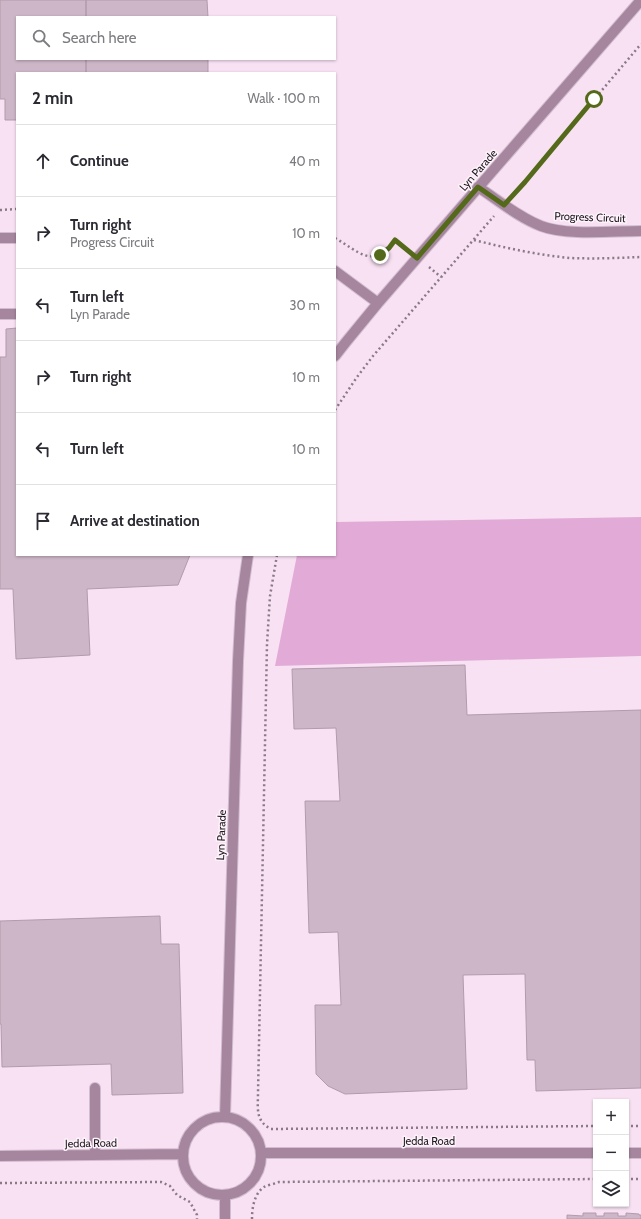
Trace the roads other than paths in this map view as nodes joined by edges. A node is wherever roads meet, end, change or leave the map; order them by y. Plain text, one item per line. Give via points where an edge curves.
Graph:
1 (641, 0) edge
2 (478, 187) junction
3 (641, 231) edge
4 (0, 238) edge
5 (16, 238) edge
6 (336, 272) edge
7 (378, 303) junction
8 (0, 314) edge
9 (16, 314) edge
10 (336, 355) edge
11 (248, 556) edge
12 (95, 1088) dead end
13 (225, 1117) junction
14 (261, 1153) junction
15 (593, 1153) edge
16 (629, 1153) edge
17 (641, 1153) edge
18 (182, 1154) junction
19 (95, 1155) junction
20 (0, 1156) edge
21 (224, 1195) junction
22 (225, 1219) edge

1 - 2 street, Lyn Parade
2 - 3 street, Progress Circuit via 541,226 561,230
2 - 7 street, Lyn Parade
4 - 5 street
6 - 7 street
7 - 10 street, Lyn Parade
8 - 9 street
11 - 13 street, Lyn Parade via 241,603 238,661
12 - 19 street
13 - 14 street via 246,1124 254,1132
13 - 18 street via 212,1118 201,1123 185,1142
14 - 15 street, Jedda Road
14 - 21 street via 256,1177 237,1192
16 - 17 street
18 - 19 street, Jedda Road
18 - 21 street via 184,1167 190,1179 199,1188 211,1194
19 - 20 street, Jedda Road
21 - 22 street

